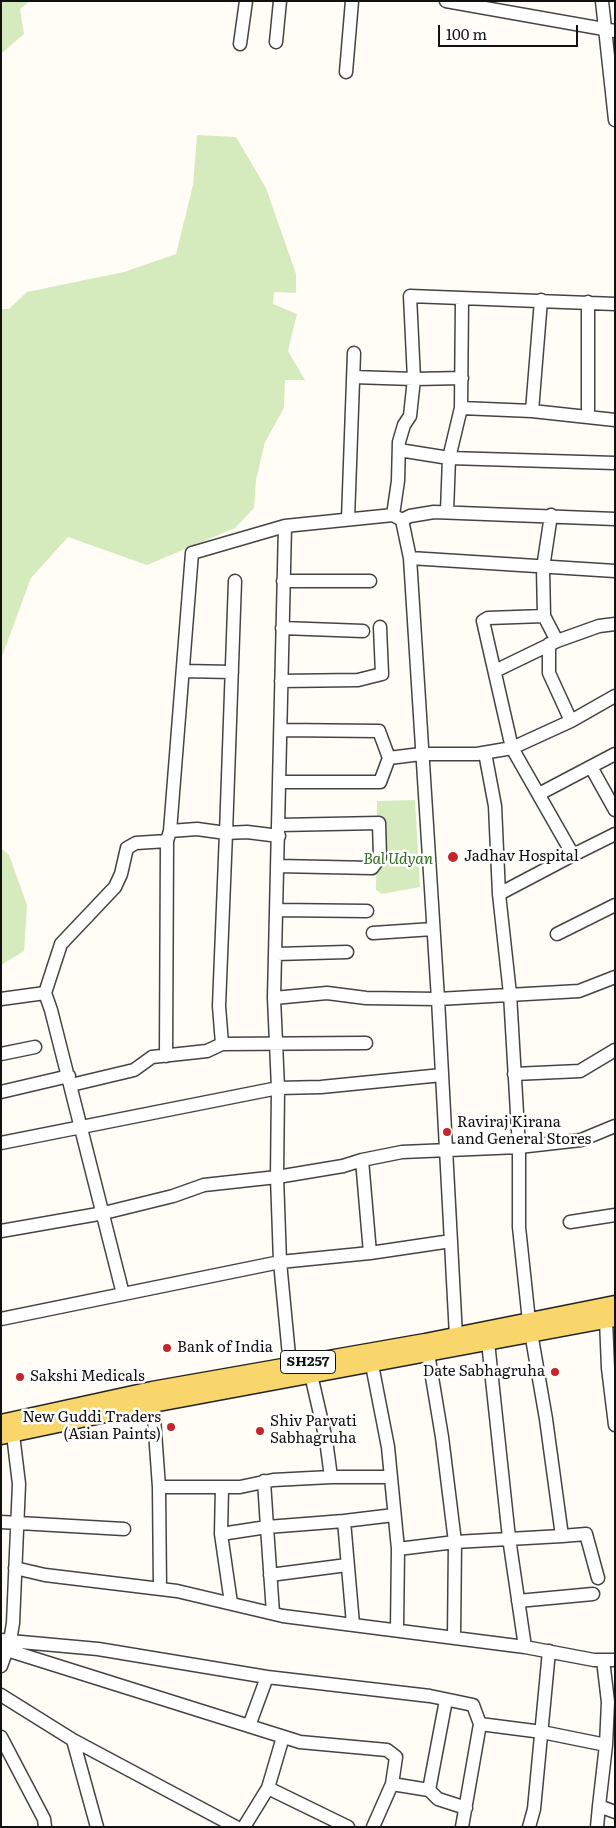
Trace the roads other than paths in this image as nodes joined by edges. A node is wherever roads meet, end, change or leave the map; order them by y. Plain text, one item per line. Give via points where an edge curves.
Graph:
1 (246, 1) edge
2 (280, 1) edge
3 (352, 1) edge
4 (446, 1) edge
5 (602, 1) edge
6 (610, 30) edge
7 (276, 42) dead end
8 (240, 44) dead end
9 (346, 72) dead end
10 (615, 119) edge
11 (462, 299) junction
12 (541, 300) junction
13 (588, 302) junction
14 (615, 304) edge
15 (354, 353) dead end
16 (353, 377) junction
17 (462, 378) junction
18 (414, 379) junction
19 (461, 408) junction
20 (532, 411) junction
21 (588, 417) junction
22 (615, 420) edge
23 (399, 450) junction
24 (449, 458) junction
25 (615, 463) edge
26 (447, 512) junction
27 (551, 515) junction
28 (398, 518) junction
29 (348, 519) junction
30 (615, 519) edge
31 (285, 526) junction
32 (410, 558) junction
33 (543, 568) junction
34 (615, 571) edge
35 (235, 581) dead end
36 (283, 581) junction
37 (370, 581) dead end
38 (544, 616) junction
39 (615, 624) edge
40 (380, 627) dead end
41 (282, 628) junction
42 (363, 631) dead end
43 (553, 643) junction
44 (183, 671) junction
45 (495, 671) junction
46 (232, 672) junction
47 (281, 681) junction
48 (615, 696) edge
49 (571, 721) junction
50 (280, 730) junction
51 (512, 748) junction
52 (485, 753) junction
53 (421, 754) junction
54 (615, 754) edge
55 (389, 758) junction
56 (590, 766) junction
57 (280, 782) junction
58 (538, 794) junction
59 (615, 810) edge
60 (279, 830) junction
61 (226, 833) junction
62 (615, 834) edge
63 (168, 836) junction
64 (573, 855) junction
65 (278, 866) junction
66 (499, 894) junction
67 (615, 905) edge
68 (277, 910) junction
69 (367, 911) dead end
70 (433, 929) junction
71 (373, 933) dead end
72 (556, 934) dead end
73 (347, 952) dead end
74 (276, 954) junction
75 (615, 977) edge
76 (45, 993) junction
77 (510, 994) junction
78 (274, 998) junction
79 (1, 999) edge
80 (438, 999) junction
81 (366, 1043) dead end
82 (222, 1044) junction
83 (276, 1045) junction
84 (35, 1047) dead end
85 (615, 1050) edge
86 (1, 1054) edge
87 (166, 1056) junction
88 (514, 1074) junction
89 (442, 1076) junction
90 (70, 1081) junction
91 (278, 1088) junction
92 (1, 1092) edge
93 (615, 1126) edge
94 (82, 1127) junction
95 (1, 1143) edge
96 (519, 1147) junction
97 (445, 1149) junction
98 (362, 1160) junction
99 (277, 1178) junction
100 (104, 1213) junction
101 (615, 1215) edge
102 (570, 1222) dead end
103 (1, 1231) edge
104 (451, 1241) junction
105 (370, 1253) junction
106 (280, 1262) junction
107 (123, 1294) junction
108 (615, 1304) edge
109 (1, 1318) edge
110 (610, 1319) edge
111 (531, 1327) junction
112 (456, 1336) junction
113 (488, 1342) junction
114 (428, 1353) junction
115 (372, 1365) junction
116 (290, 1366) junction
117 (309, 1368) junction
118 (154, 1404) junction
119 (615, 1425) edge
120 (7, 1429) edge
121 (331, 1477) junction
122 (391, 1477) junction
123 (264, 1482) junction
124 (159, 1486) junction
125 (222, 1487) junction
126 (394, 1515) junction
127 (17, 1521) junction
128 (344, 1521) junction
129 (1, 1522) edge
130 (266, 1527) junction
131 (124, 1529) dead end
132 (221, 1534) junction
133 (562, 1536) junction
134 (509, 1538) junction
135 (455, 1542) junction
136 (398, 1549) junction
137 (347, 1565) junction
138 (15, 1568) junction
139 (270, 1575) junction
140 (598, 1578) dead end
141 (160, 1589) junction
142 (529, 1593) dead end
143 (594, 1594) dead end
144 (518, 1601) junction
145 (232, 1603) junction
146 (273, 1613) junction
147 (353, 1624) junction
148 (396, 1630) junction
149 (454, 1637) junction
150 (6, 1643) edge
151 (34, 1643) junction
152 (525, 1647) junction
153 (549, 1651) junction
154 (609, 1660) edge
155 (46, 1661) junction
156 (1, 1666) edge
157 (266, 1677) junction
158 (1, 1696) edge
159 (446, 1700) junction
160 (480, 1724) junction
161 (249, 1726) junction
162 (542, 1732) junction
163 (1, 1737) edge
164 (284, 1737) junction
165 (73, 1740) junction
166 (606, 1746) junction
167 (392, 1784) junction
168 (268, 1788) junction
169 (429, 1790) junction
170 (599, 1806) junction
171 (466, 1808) junction
172 (615, 1812) edge
173 (463, 1826) edge
174 (44, 1827) edge
175 (96, 1827) edge
176 (236, 1827) edge
177 (244, 1827) edge
178 (348, 1827) edge
179 (373, 1827) edge
180 (529, 1827) edge
181 (597, 1827) edge

1 - 8 street
2 - 7 street
3 - 9 street
4 - 6 street
5 - 6 street
6 - 10 street
11 - 12 street
11 - 17 street
11 - 18 street via 410,296
12 - 13 street
12 - 20 street
13 - 14 street
13 - 21 street
15 - 16 street
16 - 18 street
16 - 29 street
17 - 18 street
17 - 19 street
18 - 23 street via 410,416 404,426
19 - 20 street
19 - 24 street
20 - 21 street
21 - 22 street
23 - 24 street
23 - 28 street
24 - 25 street
24 - 26 street
26 - 27 street
26 - 28 street
27 - 30 street
27 - 33 street
28 - 29 street
28 - 32 street
29 - 31 street
31 - 36 street
31 - 44 street via 192,552
32 - 33 street
32 - 53 street
33 - 34 street
33 - 38 street
35 - 46 street
36 - 37 street
36 - 41 street
38 - 43 street
38 - 45 street via 484,620
39 - 43 street via 599,626
40 - 47 street via 382,674 358,680
41 - 42 street
41 - 47 street
43 - 45 street
43 - 49 street via 549,673
44 - 46 street
44 - 63 street
45 - 51 street
46 - 61 street
47 - 50 street
48 - 49 street
49 - 51 street
50 - 55 street via 379,731
50 - 57 street
51 - 52 street
51 - 58 street
52 - 53 street
52 - 66 street via 494,806
53 - 55 street
53 - 70 street
54 - 56 street
55 - 57 street via 380,782
56 - 58 street
56 - 59 street
57 - 60 street
58 - 64 street
60 - 61 street
60 - 65 street
60 - 65 street via 379,822 380,857 372,868
61 - 63 street via 197,829
61 - 82 street via 219,1006
62 - 64 street
63 - 76 street via 127,848 115,887 61,944
63 - 87 street
64 - 66 street
65 - 68 street
66 - 77 street
67 - 72 street
68 - 69 street
68 - 74 street
70 - 71 street
70 - 80 street
73 - 74 street
74 - 78 street
75 - 77 street via 579,991
76 - 79 street
76 - 90 street
77 - 80 street
77 - 88 street
78 - 80 street via 327,993 366,998
78 - 83 street
80 - 89 street
81 - 83 street
82 - 83 street
82 - 87 street via 207,1050
83 - 91 street
84 - 86 street
85 - 88 street via 580,1070
87 - 90 street via 152,1057 134,1070
88 - 96 street
89 - 91 street
89 - 97 street
90 - 92 street
90 - 94 street
91 - 94 street
91 - 99 street
93 - 96 street via 581,1140
94 - 95 street
94 - 100 street
96 - 97 street
96 - 111 street via 519,1227
97 - 98 street via 402,1152
97 - 104 street
98 - 99 street
98 - 105 street
99 - 100 street via 204,1185
99 - 106 street
100 - 103 street
100 - 107 street
101 - 102 street
104 - 105 street
104 - 112 street
105 - 106 street
106 - 107 street
106 - 116 street
107 - 109 street
108 - 111 main road, SH257
110 - 111 main road, SH257
110 - 119 street via 608,1368
111 - 112 main road, SH257
111 - 113 main road, SH257
111 - 133 street
112 - 117 main road, SH257
113 - 114 main road, SH257
113 - 134 street
114 - 115 main road, SH257
114 - 135 street
115 - 117 main road, SH257
115 - 122 street
116 - 117 main road, SH257
116 - 120 main road, SH257 via 152,1390
117 - 118 main road, SH257
117 - 121 street
118 - 120 main road, SH257
118 - 124 street
120 - 127 street via 19,1484
121 - 122 street
121 - 123 street
122 - 126 street
123 - 125 street
123 - 130 street
124 - 125 street
124 - 141 street
125 - 132 street
126 - 128 street
126 - 136 street
127 - 129 street
127 - 131 street
127 - 138 street
128 - 130 street
128 - 137 street
130 - 132 street
130 - 139 street
132 - 145 street
133 - 134 street
133 - 140 street via 586,1534
134 - 135 street
134 - 144 street
135 - 136 street
135 - 149 street
136 - 148 street
137 - 139 street
137 - 147 street
138 - 141 street via 45,1575
138 - 150 street
139 - 146 street
141 - 145 street
142 - 144 street
143 - 144 street
144 - 152 street
145 - 146 street
146 - 147 street
147 - 148 street
148 - 149 street
149 - 152 street
150 - 151 street
150 - 155 street
150 - 156 street
151 - 155 street
151 - 157 street via 98,1649
152 - 153 street
153 - 154 street
153 - 162 street
154 - 166 street
155 - 161 street
157 - 159 street
157 - 161 street
158 - 165 street
159 - 160 street via 473,1705
159 - 169 street
160 - 162 street
160 - 171 street
161 - 164 street
162 - 166 street
162 - 180 street via 534,1809
163 - 174 street via 44,1819
164 - 167 street via 300,1742 387,1750 396,1757
164 - 168 street
165 - 175 street
165 - 176 street
166 - 170 street
167 - 169 street
167 - 179 street
168 - 177 street
168 - 178 street
169 - 171 street via 438,1799
170 - 172 street
170 - 181 street
171 - 173 street

